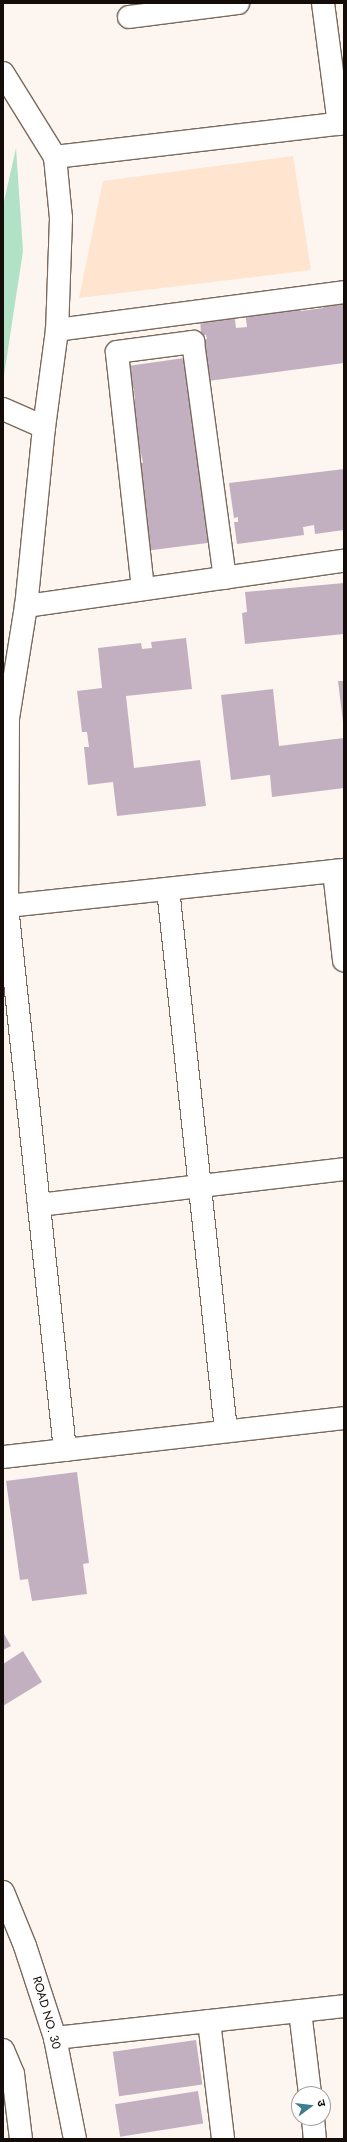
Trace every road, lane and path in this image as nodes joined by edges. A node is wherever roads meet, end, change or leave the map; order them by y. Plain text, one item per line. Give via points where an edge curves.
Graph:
1 (238, 3) edge
2 (323, 3) edge
3 (129, 17) dead end
4 (3, 73) edge
5 (341, 124) edge
6 (55, 157) junction
7 (344, 292) edge
8 (57, 330) junction
9 (3, 409) edge
10 (44, 427) junction
11 (344, 560) edge
12 (225, 578) junction
13 (143, 589) junction
14 (26, 606) junction
15 (339, 870) edge
16 (168, 889) junction
17 (5, 907) edge
18 (344, 960) edge
19 (344, 1169) edge
20 (200, 1186) junction
21 (39, 1205) junction
22 (344, 1418) edge
23 (226, 1431) junction
24 (65, 1450) junction
25 (3, 1457) edge
26 (3, 1892) edge
27 (344, 2006) edge
28 (300, 2011) junction
29 (209, 2021) junction
30 (55, 2038) junction
31 (5, 2059) edge
32 (309, 2086) edge
33 (314, 2126) edge
34 (22, 2139) edge
35 (75, 2139) edge
36 (223, 2139) edge
37 (315, 2139) edge

1 - 3 street
2 - 5 street
4 - 6 street
5 - 6 street
6 - 8 street via 61,218
7 - 8 street
8 - 10 street
9 - 10 street
10 - 14 street
11 - 12 street
12 - 13 street
12 - 13 street via 193,342 117,352
13 - 14 street
14 - 17 street via 8,718
15 - 16 street
15 - 18 street
16 - 17 street
16 - 20 street
17 - 21 street
19 - 20 street
20 - 21 street
20 - 23 street
21 - 24 street
22 - 23 street
23 - 24 street
24 - 25 street
26 - 30 street, ROAD NO. 30 via 25,1946
27 - 28 street
28 - 29 street
28 - 32 street
29 - 30 street
29 - 36 street
30 - 35 street, ROAD NO. 30
31 - 34 street via 12,2074
33 - 37 street

